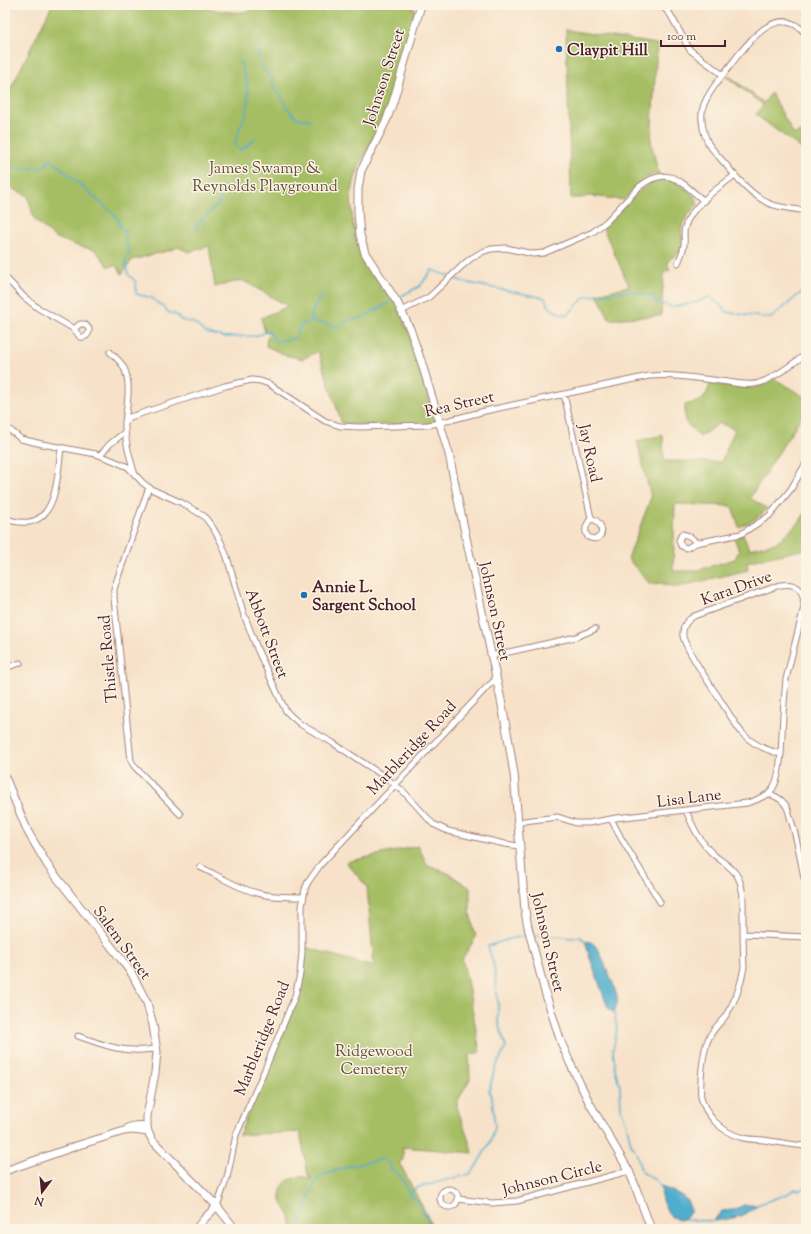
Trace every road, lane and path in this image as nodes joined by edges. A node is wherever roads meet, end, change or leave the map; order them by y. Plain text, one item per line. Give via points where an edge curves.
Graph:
1 (421, 5) edge
2 (661, 5) edge
3 (806, 34) edge
4 (723, 75) junction
5 (734, 175) junction
6 (704, 201) junction
7 (806, 211) edge
8 (678, 263) dead end
9 (5, 277) edge
10 (402, 311) junction
11 (74, 329) dead end
12 (110, 352) dead end
13 (806, 354) edge
14 (564, 394) junction
15 (125, 422) junction
16 (440, 423) junction
17 (5, 426) edge
18 (125, 432) junction
19 (61, 448) junction
20 (100, 455) junction
21 (806, 463) edge
22 (136, 475) junction
23 (149, 487) junction
24 (5, 518) edge
25 (591, 518) dead end
26 (696, 543) dead end
27 (595, 629) dead end
28 (491, 656) junction
29 (20, 663) dead end
30 (5, 668) edge
31 (496, 679) junction
32 (780, 754) junction
33 (5, 777) edge
34 (395, 785) junction
35 (768, 794) junction
36 (686, 810) junction
37 (180, 814) dead end
38 (611, 819) junction
39 (518, 824) junction
40 (519, 846) junction
41 (200, 867) dead end
42 (804, 878) dead end
43 (303, 897) junction
44 (660, 902) dead end
45 (744, 934) junction
46 (806, 937) edge
47 (78, 1036) dead end
48 (156, 1049) junction
49 (147, 1113) junction
50 (133, 1126) junction
51 (147, 1129) junction
52 (124, 1131) junction
53 (806, 1146) edge
54 (5, 1171) edge
55 (629, 1171) junction
56 (458, 1199) dead end
57 (217, 1206) junction
58 (196, 1229) edge
59 (235, 1229) edge
60 (651, 1229) edge

1 - 10 street, Johnson Street via 394,99 387,119 360,171 358,188 360,235 365,253
2 - 4 street via 670,14 690,50
3 - 4 street via 791,22 768,25 750,40
4 - 5 street via 706,100 702,117 708,143
5 - 6 street via 717,187
5 - 7 street via 755,194 770,203
6 - 8 street via 686,222 684,246
6 - 10 street via 682,181 669,177 649,180 593,232 544,253 533,254 511,248 482,252 470,259 429,297
9 - 11 street via 38,308
10 - 16 street, Johnson Street via 416,346
12 - 15 street via 123,365 127,381
13 - 14 street, Rea Street via 770,378 752,385 659,375
14 - 16 street, Rea Street
14 - 25 street, Jay Road
15 - 16 street, Rea Street via 130,417 218,388 252,380 269,384 314,414 340,426 359,428
15 - 18 street
16 - 28 street, Johnson Street via 451,462
17 - 19 street, Abbott Street via 21,439
18 - 20 street
18 - 22 street
19 - 20 street, Abbott Street
19 - 24 street via 54,496 45,513 32,521 16,522
20 - 22 street, Abbott Street via 128,467
21 - 26 street via 769,516 741,534
22 - 23 street, Abbott Street
23 - 34 street, Abbott Street via 204,516 213,528 226,557 258,651 286,711 300,724 359,759
23 - 37 street, Thistle Road via 118,574 114,598 131,760
27 - 28 street via 576,637
28 - 31 street, Johnson Street
29 - 30 street
31 - 34 street, Marbleridge Road
31 - 39 street, Johnson Street via 511,755
32 - 32 street, Kara Drive via 758,746 742,733 701,670 683,635 685,625 694,616 780,585 790,584 801,591 804,607 786,679
32 - 35 street, Kara Drive via 775,784
33 - 48 street, Salem Street via 28,832 48,866 132,974 147,1003
34 - 40 street, Abbott Street via 438,827
34 - 43 street, Marbleridge Road via 313,874
35 - 36 street, Lisa Lane via 747,803
35 - 42 street via 780,800 787,808
36 - 38 street, Lisa Lane
36 - 45 street via 706,846 738,877 743,896
38 - 39 street, Lisa Lane via 581,823 553,817
38 - 44 street
39 - 40 street, Johnson Street
40 - 55 street, Johnson Street via 528,927 561,1042 590,1104
41 - 43 street via 254,892
43 - 57 street, Marbleridge Road via 301,965 295,996 236,1135 227,1178
45 - 46 street
45 - 53 street via 744,968 741,982 733,1004 706,1044 701,1097 708,1113 734,1136
47 - 48 street via 126,1050
48 - 49 street, Salem Street via 155,1072
49 - 50 street
49 - 51 street, Salem Street
50 - 51 street via 138,1125
50 - 52 street
51 - 52 street
51 - 57 street via 154,1141
52 - 54 street
55 - 56 street, Johnson Circle via 517,1201 492,1203
55 - 60 street, Johnson Street
57 - 58 street, Marbleridge Road
57 - 59 street

